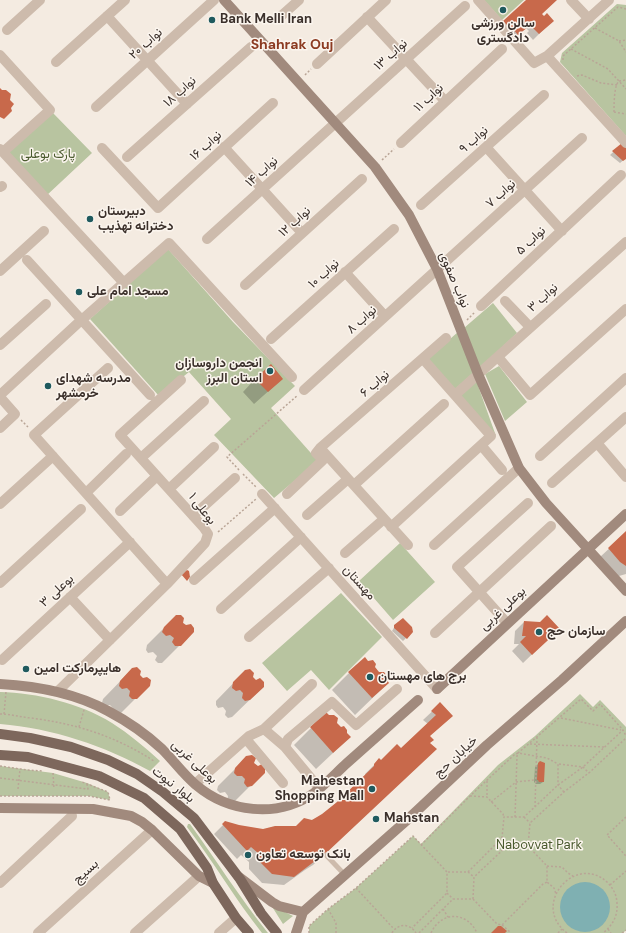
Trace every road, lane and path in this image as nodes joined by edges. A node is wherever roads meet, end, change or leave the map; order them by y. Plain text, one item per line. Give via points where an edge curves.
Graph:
1 (40, 0) edge
2 (125, 0) edge
3 (214, 0) edge
4 (224, 0) edge
5 (300, 0) edge
6 (386, 0) edge
7 (478, 0) edge
8 (610, 0) edge
9 (576, 2) edge
10 (465, 6) dead end
11 (626, 9) edge
12 (108, 16) junction
13 (280, 17) dead end
14 (368, 17) junction
15 (589, 19) junction
16 (594, 28) junction
17 (7, 30) dead end
18 (626, 40) edge
19 (620, 41) junction
20 (251, 47) dead end
21 (502, 49) dead end
22 (571, 49) junction
23 (626, 52) edge
24 (0, 55) edge
25 (547, 56) junction
26 (406, 59) junction
27 (147, 60) junction
28 (56, 62) dead end
29 (562, 62) dead end
30 (317, 64) joint
31 (626, 80) edge
32 (620, 81) junction
33 (298, 82) junction
34 (580, 82) dead end
35 (616, 85) junction
36 (626, 89) edge
37 (544, 95) dead end
38 (445, 101) junction
39 (273, 103) dead end
40 (187, 104) junction
41 (96, 107) dead end
42 (614, 112) junction
43 (626, 114) edge
44 (611, 115) dead end
45 (335, 124) junction
46 (582, 138) dead end
47 (401, 142) joint
48 (626, 143) edge
49 (224, 147) junction
50 (486, 147) junction
51 (102, 148) dead end
52 (1, 151) edge
53 (128, 157) dead end
54 (375, 167) junction
55 (621, 175) dead end
56 (362, 179) dead end
57 (262, 189) junction
58 (525, 190) junction
59 (421, 205) dead end
60 (394, 228) dead end
61 (562, 230) junction
62 (44, 231) dead end
63 (302, 233) junction
64 (207, 240) dead end
65 (626, 242) edge
66 (27, 260) dead end
67 (437, 269) junction
68 (0, 271) edge
69 (345, 272) junction
70 (124, 283) junction
71 (245, 285) dead end
72 (505, 301) dead end
73 (46, 304) dead end
74 (481, 306) joint
75 (626, 309) edge
76 (385, 316) junction
77 (82, 320) junction
78 (460, 326) junction
79 (530, 328) junction
80 (446, 338) dead end
81 (271, 339) dead end
82 (0, 345) edge
83 (498, 357) junction
84 (423, 359) junction
85 (108, 368) dead end
86 (478, 374) junction
87 (292, 377) dead end
88 (626, 378) edge
89 (181, 380) dead end
90 (304, 390) joint
91 (150, 395) dead end
92 (455, 395) junction
93 (0, 396) edge
94 (204, 401) dead end
95 (444, 404) dead end
96 (16, 414) junction
97 (626, 417) edge
98 (0, 428) edge
99 (34, 435) junction
100 (597, 443) junction
101 (481, 446) junction
102 (214, 447) dead end
103 (320, 448) junction
104 (126, 454) dead end
105 (53, 456) junction
106 (540, 456) dead end
107 (141, 458) junction
108 (519, 468) junction
109 (502, 470) dead end
110 (625, 474) edge
111 (158, 476) junction
112 (235, 478) dead end
113 (351, 482) junction
114 (552, 483) dead end
115 (169, 489) junction
116 (86, 493) junction
117 (262, 494) junction
118 (286, 494) dead end
119 (528, 503) dead end
120 (0, 504) edge
121 (275, 508) junction
122 (81, 509) dead end
123 (120, 511) dead end
124 (626, 514) edge
125 (307, 515) dead end
126 (193, 516) junction
127 (384, 519) junction
128 (551, 526) dead end
129 (391, 527) junction
130 (216, 533) dead end
131 (301, 537) junction
132 (130, 542) junction
133 (408, 545) dead end
134 (434, 545) dead end
135 (587, 550) junction
136 (345, 553) dead end
137 (329, 568) junction
138 (1, 580) edge
139 (194, 580) dead end
140 (168, 584) junction
141 (626, 591) edge
142 (480, 592) junction
143 (70, 597) junction
144 (221, 609) dead end
145 (626, 621) edge
146 (507, 623) junction
147 (435, 633) dead end
148 (249, 637) dead end
149 (110, 640) junction
150 (2, 660) dead end
151 (312, 684) dead end
152 (3, 688) edge
153 (396, 689) dead end
154 (437, 689) joint
155 (58, 691) junction
156 (418, 700) dead end
157 (84, 710) dead end
158 (0, 714) edge
159 (4, 714) junction
160 (561, 718) junction
161 (79, 727) junction
162 (264, 729) junction
163 (623, 730) junction
164 (0, 734) edge
165 (538, 737) junction
166 (626, 737) edge
167 (246, 739) junction
168 (530, 744) junction
169 (537, 744) junction
170 (285, 747) junction
171 (605, 747) junction
172 (518, 754) junction
173 (0, 755) edge
174 (537, 756) junction
175 (154, 761) dead end
176 (558, 764) junction
177 (0, 766) edge
178 (583, 767) junction
179 (20, 769) junction
180 (589, 773) junction
181 (0, 778) edge
182 (18, 780) junction
183 (486, 780) junction
184 (535, 780) junction
185 (80, 781) dead end
186 (516, 782) junction
187 (87, 783) junction
188 (283, 783) dead end
189 (195, 784) junction
190 (54, 785) junction
191 (558, 786) junction
192 (319, 788) junction
193 (18, 789) dead end
194 (54, 789) dead end
195 (564, 792) junction
196 (0, 796) edge
197 (470, 796) junction
198 (487, 797) junction
199 (491, 802) junction
200 (178, 804) junction
201 (534, 807) junction
202 (0, 808) edge
203 (72, 816) dead end
204 (166, 817) junction
205 (504, 817) junction
206 (515, 817) junction
207 (524, 817) junction
208 (626, 817) edge
209 (194, 818) junction
210 (530, 823) junction
211 (180, 829) junction
212 (152, 830) junction
213 (502, 838) junction
214 (421, 845) junction
215 (508, 845) junction
216 (528, 846) junction
217 (326, 855) dead end
218 (626, 856) edge
219 (546, 866) junction
220 (626, 871) edge
221 (234, 872) junction
222 (447, 872) junction
223 (468, 872) junction
224 (345, 875) junction
225 (199, 876) junction
226 (573, 876) junction
227 (474, 877) junction
228 (547, 882) junction
229 (0, 883) edge
230 (213, 883) junction
231 (610, 886) junction
232 (356, 888) junction
233 (447, 893) junction
234 (556, 894) junction
235 (453, 899) junction
236 (473, 899) junction
237 (328, 908) junction
238 (443, 909) junction
239 (303, 912) junction
240 (448, 917) junction
241 (236, 918) junction
242 (502, 924) junction
243 (412, 928) junction
244 (394, 929) junction
245 (562, 929) junction
246 (608, 929) junction
247 (626, 930) edge
248 (38, 933) edge
249 (135, 933) edge
250 (219, 933) edge
251 (249, 933) edge
252 (277, 933) edge
253 (296, 933) edge
254 (310, 933) edge
255 (336, 933) edge
256 (392, 933) edge
257 (417, 933) edge
258 (431, 933) edge
259 (477, 933) edge
260 (508, 933) edge
261 (558, 933) edge
262 (567, 933) edge
263 (603, 933) edge
264 (611, 933) edge
265 (622, 933) edge

1 - 17 street
2 - 12 street
3 - 27 street, نواب ۲۰
4 - 33 street, نواب صفوی
5 - 13 street
6 - 14 street
7 - 25 street via 534,63
8 - 15 street
9 - 15 street
10 - 26 street, نواب ۱۳
11 - 16 path via 618,7
12 - 27 street
12 - 28 street
14 - 26 street
14 - 30 street
15 - 25 street
16 - 19 path
16 - 22 path
18 - 19 path
19 - 23 path
20 - 40 street, نواب ۱۸
21 - 38 street, نواب ۱۱
22 - 29 path via 563,56
22 - 32 path via 608,69
24 - 52 street via 50,110
25 - 48 street
26 - 38 street
26 - 45 street, نواب ۱۳
27 - 40 street
27 - 41 street, نواب ۲۰
30 - 33 path
31 - 32 path
32 - 35 path
32 - 36 path
33 - 45 street, نواب صفوی
34 - 35 path via 575,76 582,75 601,83
35 - 42 path
37 - 50 street, نواب ۹
38 - 47 street, نواب ۱۱
39 - 49 street, نواب ۱۶
40 - 53 street, نواب ۱۸
42 - 43 path
42 - 44 path
45 - 54 street, نواب صفوی
45 - 57 street, نواب ۱۴
46 - 58 street, نواب ۷
47 - 54 path
49 - 51 street, نواب ۱۶ via 158,208
49 - 57 street
50 - 58 street
50 - 59 street, نواب ۹
52 - 70 street
54 - 67 street, نواب صفوی via 409,216
55 - 61 street, نواب ۵
56 - 63 street, نواب ۱۲
57 - 63 street
57 - 64 street, نواب ۱۴
58 - 61 street
58 - 67 street, نواب ۷
60 - 69 street, نواب ۱۰
61 - 74 street, نواب ۵
62 - 68 street
63 - 71 street, نواب ۱۲
65 - 79 street, نواب ۳
66 - 77 street
67 - 76 street, نواب ۸
67 - 78 street, نواب صفوی
69 - 76 street
69 - 81 street, نواب ۱۰
70 - 77 street
70 - 87 street via 169,243
72 - 79 street
73 - 82 street
74 - 78 path
75 - 83 street via 530,395
76 - 90 street, نواب ۸
77 - 91 street
77 - 93 street
78 - 86 street, نواب صفوی
79 - 83 street, نواب ۳
80 - 84 street, نواب ۶
83 - 86 street, نواب ۳
84 - 92 street
84 - 103 street, نواب ۶
85 - 99 street
86 - 92 street, نواب ۳
86 - 108 street, نواب صفوی
88 - 106 street
89 - 107 street, بوعلی ۱ via 120,434
90 - 117 path via 227,456
92 - 101 street via 491,436
93 - 96 street
94 - 107 street
95 - 113 street
96 - 98 street
96 - 99 path
97 - 100 street
99 - 105 street
100 - 110 street
100 - 114 street
101 - 109 street
101 - 129 street
102 - 115 street
103 - 113 street
103 - 118 street via 316,453 323,460
104 - 116 street
105 - 116 street
105 - 120 street
107 - 111 street, بوعلی ۱
108 - 134 street
108 - 135 street, نواب صفوی
111 - 115 street, بوعلی ۱
111 - 123 street
112 - 126 street
113 - 125 street
113 - 127 street
115 - 126 street, بوعلی ۱
116 - 132 street
117 - 121 street, مهستان
117 - 130 path
119 - 142 street via 457,567
121 - 131 street, مهستان
121 - 139 street
122 - 138 street
124 - 135 street, بوعلی غربی
126 - 140 street, بوعلی ۱ via 208,534 205,543
127 - 129 street
127 - 136 street
128 - 142 street
129 - 133 street
131 - 137 street, مهستان
131 - 144 street
132 - 140 street
132 - 143 street, بوعلی ۳
135 - 141 street, نواب صفوی
135 - 146 street, بوعلی غربی
137 - 148 street
137 - 154 street, مهستان
140 - 149 street, بوعلی ۱
142 - 146 street
142 - 147 street
143 - 149 street
143 - 150 street, بوعلی ۳
145 - 224 street, خیابان حج
146 - 154 street, بوعلی غربی
149 - 155 street, بوعلی ۱
151 - 162 street
152 - 155 street, بوعلی غربی via 19,685
152 - 159 path
153 - 170 street via 356,725 332,702 288,739
155 - 189 street, بوعلی غربی via 108,711 132,726 161,749
156 - 192 street, بوعلی غربی
157 - 161 path
158 - 159 path
159 - 161 path
160 - 163 path
160 - 163 path via 581,699 593,711 600,704
160 - 165 path
161 - 175 path via 133,748
162 - 167 street
162 - 170 street
163 - 166 path
163 - 171 path
164 - 200 main road, بلوار نبوت via 71,747 108,760 137,774
165 - 168 path
165 - 169 path
166 - 180 path
167 - 188 street
167 - 189 street
168 - 169 path
168 - 172 path
169 - 171 path
169 - 174 path
170 - 192 street
171 - 178 path
172 - 174 path
172 - 183 path
172 - 186 path
173 - 204 main road via 28,757 99,776 144,798
174 - 176 path
174 - 184 path
176 - 178 path
176 - 191 path
177 - 179 path
178 - 180 path
178 - 191 path
179 - 182 path
179 - 190 path via 53,773
180 - 195 path
181 - 182 path
182 - 190 path
182 - 193 path
183 - 197 path
183 - 198 path
184 - 186 path
184 - 201 path
185 - 187 path
186 - 199 path
186 - 206 path
187 - 190 path via 88,789
187 - 196 path via 108,792 110,800 89,796
189 - 192 street, بوعلی غربی via 214,798 252,809 274,809 292,804
190 - 194 path
191 - 195 path
191 - 201 path
195 - 210 path
197 - 198 path
197 - 214 path
198 - 199 path
199 - 205 path
200 - 204 main road via 180,814 171,819
200 - 209 main road, بلوار نبوت
201 - 207 path
202 - 212 street via 108,811 131,816
203 - 229 street
204 - 211 main road
205 - 206 path
205 - 213 path
206 - 207 path
207 - 210 path
208 - 218 path via 607,835
209 - 211 main road via 182,819
209 - 221 main road, بلوار نبوت
210 - 216 path
211 - 230 main road via 207,868
212 - 225 street
212 - 248 street, بسیج
213 - 215 path
213 - 223 path
214 - 222 path
214 - 232 path via 413,836
215 - 216 path
215 - 227 path
216 - 219 path
217 - 224 lane
219 - 226 path via 562,867
219 - 228 path
220 - 231 path
221 - 239 street via 272,902
221 - 252 main road, بلوار نبوت
222 - 223 path
222 - 233 path
223 - 227 path
224 - 239 street, خیابان حج
225 - 230 street
225 - 249 street
226 - 231 path via 591,874 605,880
226 - 234 path via 563,883
227 - 236 path
228 - 234 path
228 - 242 path
230 - 241 main road
231 - 246 path via 616,896 618,908
232 - 237 path
232 - 244 path
233 - 235 path
233 - 243 path
234 - 245 path via 553,911
235 - 236 path
235 - 238 path
236 - 242 path via 497,924
237 - 254 path via 309,926
237 - 255 path via 336,923
238 - 240 path
238 - 257 path
239 - 253 street
240 - 258 path via 435,925
240 - 259 path via 463,918
241 - 250 street
241 - 251 main road
242 - 260 path via 510,932
243 - 244 path via 403,925
243 - 257 path
244 - 256 path
245 - 261 path
245 - 262 path
246 - 263 path
246 - 264 path
247 - 265 path

